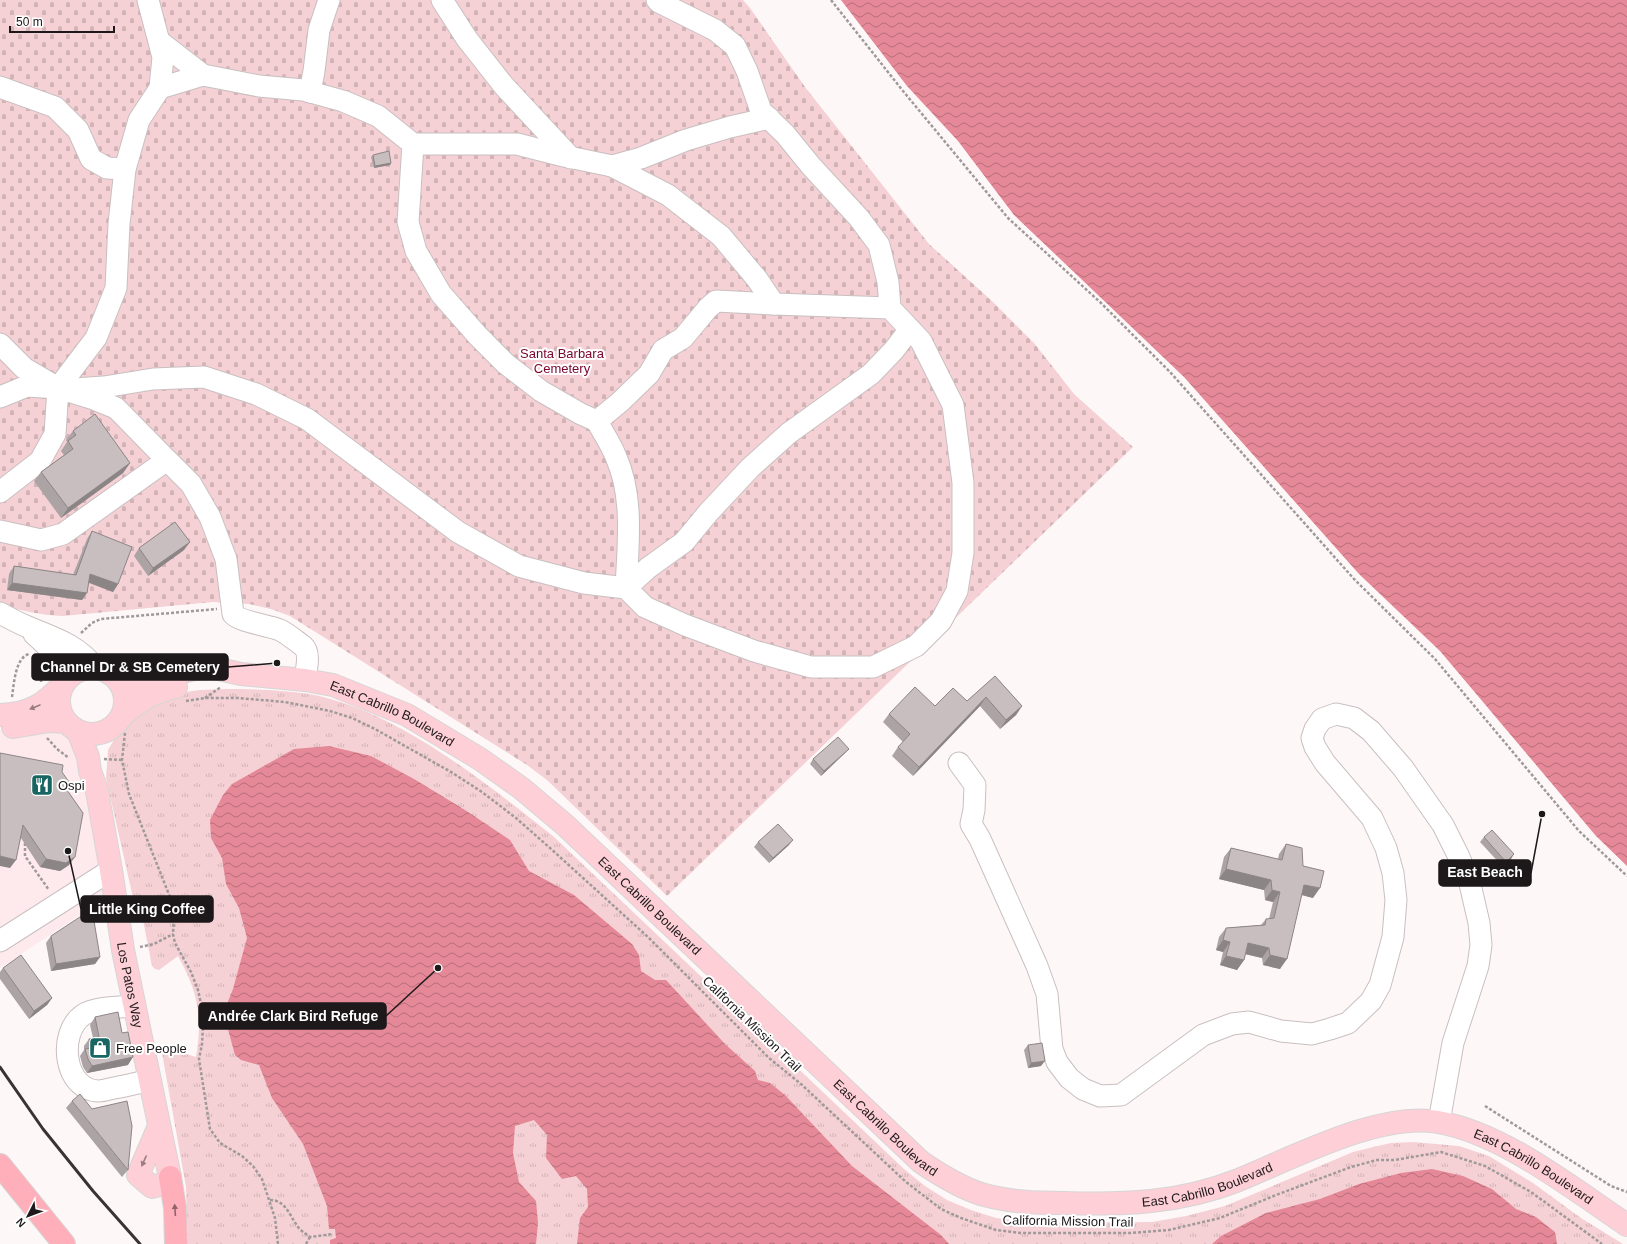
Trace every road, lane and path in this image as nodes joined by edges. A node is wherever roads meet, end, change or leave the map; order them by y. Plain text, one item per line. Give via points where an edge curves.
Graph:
1 (148, 0) edge
2 (329, 0) edge
3 (442, 0) edge
4 (657, 0) edge
5 (831, 0) edge
6 (159, 41) junction
7 (203, 75) junction
8 (0, 87) edge
9 (160, 88) junction
10 (310, 92) junction
11 (769, 118) junction
12 (413, 144) junction
13 (571, 158) junction
14 (612, 166) junction
15 (125, 169) junction
16 (774, 304) junction
17 (890, 308) junction
18 (910, 329) junction
19 (0, 344) edge
20 (58, 388) junction
21 (0, 397) edge
22 (597, 421) junction
23 (167, 460) junction
24 (0, 492) edge
25 (0, 531) edge
26 (626, 588) junction
27 (227, 608) junction
28 (0, 613) edge
29 (26, 626) junction
30 (77, 639) dead end
31 (32, 656) dead end
32 (38, 663) dead end
33 (46, 666) dead end
34 (42, 669) junction
35 (102, 670) junction
36 (241, 674) junction
37 (305, 680) junction
38 (66, 681) junction
39 (39, 688) dead end
40 (184, 702) dead end
41 (6, 707) edge
42 (124, 723) junction
43 (72, 727) junction
44 (0, 728) edge
45 (105, 732) junction
46 (43, 735) dead end
47 (104, 759) dead end
48 (122, 760) junction
49 (73, 761) dead end
50 (959, 763) dead end
51 (97, 791) junction
52 (25, 838) edge
53 (111, 870) junction
54 (1627, 876) edge
55 (58, 904) junction
56 (173, 934) junction
57 (0, 941) edge
58 (123, 950) junction
59 (134, 1006) junction
60 (150, 1080) junction
61 (1485, 1106) dead end
62 (1439, 1122) junction
63 (160, 1126) junction
64 (3, 1170) edge
65 (170, 1177) junction
66 (1627, 1192) edge
67 (270, 1200) junction
68 (1627, 1225) edge
69 (333, 1234) dead end
70 (310, 1237) junction
71 (64, 1244) edge
72 (176, 1244) edge
73 (278, 1244) edge
74 (306, 1244) edge
75 (1602, 1244) edge

1 - 6 street
2 - 10 street via 319,30
3 - 13 street via 467,39 504,86
4 - 11 street via 715,30 735,46 747,70 761,111
5 - 54 path via 1008,218 1101,303 1170,372 1354,579 1435,659 1580,831
6 - 7 street
6 - 9 street via 163,57
7 - 9 street
7 - 10 street via 259,86
8 - 15 street via 55,107 78,130 91,159 107,168
9 - 15 street via 139,120
10 - 12 street via 343,101 378,116
11 - 14 street via 686,140 641,158
11 - 17 street via 859,218 879,245 888,282
12 - 13 street via 517,144
12 - 22 street via 408,222 416,250 441,294 506,364 541,391
13 - 14 street
14 - 16 street via 668,195 721,236
15 - 20 street via 116,288 96,338
16 - 17 street
16 - 22 street via 716,301 683,338 663,350 649,374
17 - 18 street
18 - 26 street via 871,374 789,434 750,468 684,542
18 - 26 street via 921,341 953,405 963,483 963,553 957,591 941,622 916,646 873,667 811,666 754,651 685,625 645,607
19 - 20 street via 24,368
20 - 21 street via 27,386
20 - 23 street via 116,408
20 - 24 street via 55,434 40,461
20 - 26 street via 104,387 153,379 204,377 256,394 307,419 458,532 519,566 584,583
22 - 26 street via 616,457 627,494
23 - 25 street via 63,534 41,540
23 - 27 street via 191,484 210,517 226,559
27 - 30 path via 100,619 92,623
27 - 37 street via 236,617 281,631 304,646 307,649
28 - 29 street
29 - 35 street via 59,639
29 - 38 street via 50,648 62,664
31 - 41 path via 28,653 18,664
32 - 34 path
33 - 34 path
34 - 39 path
35 - 36 main road, East Cabrillo Boulevard via 125,679 146,681 209,667
35 - 38 main road via 85,669 76,672
35 - 42 main road via 117,679 122,687 125,702
36 - 37 main road, East Cabrillo Boulevard
36 - 42 main road, East Cabrillo Boulevard via 165,689 134,705
37 - 62 main road, East Cabrillo Boulevard via 333,685 407,715 480,759 521,788 565,825 921,1162 955,1183 979,1193 1025,1202 1156,1202 1234,1182 1373,1127 1405,1121
38 -> 41 main road via 49,699 36,708 8,715
38 - 43 main road via 59,692 58,700 62,715
40 - 75 path, California Mission Trail via 205,698 238,698 285,702 330,711 375,729 482,792 516,818 649,938 752,1042 906,1182 941,1208 961,1218 996,1230 1021,1233 1130,1234 1169,1230 1220,1218 1351,1167 1377,1160 1395,1160 1441,1152 1486,1166 1531,1192
42 - 45 main road via 117,723
42 - 48 path
43 - 44 main road via 49,721
43 - 45 main road via 94,735
43 - 51 main road, Los Patos Way via 88,757
45 - 51 main road, Los Patos Way
46 - 49 path
47 - 48 path
48 - 56 path via 129,794 170,896 174,917
50 - 62 street via 975,785 971,824 1034,959 1047,994 1052,1049 1057,1062 1068,1078 1083,1089 1100,1096 1120,1095 1203,1036 1232,1024 1249,1022 1281,1031 1312,1034 1348,1023 1371,1001 1380,985 1393,937 1396,900 1393,873 1386,848 1372,818 1325,763 1312,738 1322,719 1336,714 1354,718 1371,731 1403,768 1443,825 1470,884 1479,923 1481,945 1478,966 1453,1043
51 - 53 main road, Los Patos Way
52 - 55 path via 25,856
53 - 55 street
53 - 58 main road, Los Patos Way
55 - 57 street
56 - 58 path via 154,944
56 - 67 path via 178,950 191,972 202,1008 203,1026 199,1059 210,1129 220,1143 253,1166 262,1179
58 - 59 main road, Los Patos Way
59 - 60 main road, Los Patos Way
59 - 60 street via 102,1009 84,1015 75,1024 67,1039 66,1054 71,1071 87,1089 99,1092
60 - 63 main road, Los Patos Way
61 - 66 path via 1611,1186
62 - 68 main road, East Cabrillo Boulevard via 1475,1132 1501,1144
63 - 65 main road, Los Patos Way
63 -> 65 main road via 138,1175 152,1187 163,1184
64 - 71 highway
72 -> 65 highway via 175,1208
67 - 70 path via 276,1200 286,1208 296,1226
67 - 73 path
69 - 70 path
70 - 74 path

